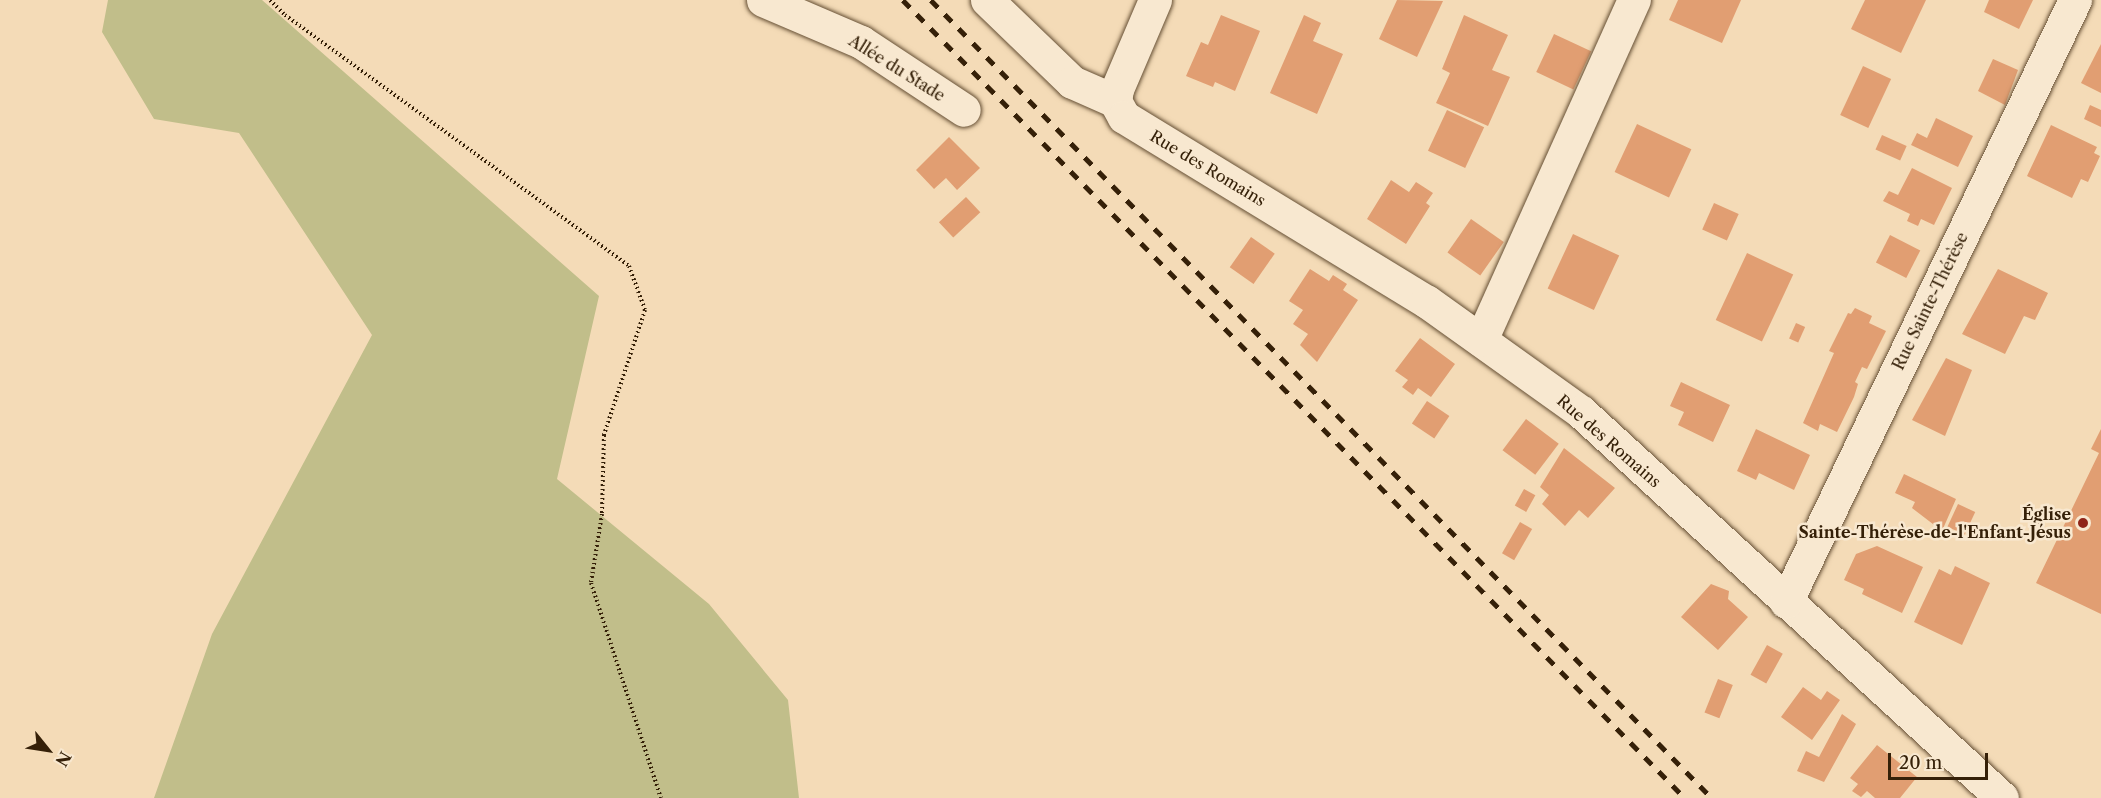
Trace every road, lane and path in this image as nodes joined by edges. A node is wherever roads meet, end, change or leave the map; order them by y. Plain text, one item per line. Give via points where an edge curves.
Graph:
1 (270, 0) edge
2 (763, 0) edge
3 (987, 0) edge
4 (1155, 0) edge
5 (1634, 0) edge
6 (2075, 0) edge
7 (1115, 101) junction
8 (964, 110) dead end
9 (1481, 340) junction
10 (1786, 602) junction
11 (661, 798) edge
12 (2002, 798) edge

1 - 11 path via 285,15 629,266 645,310 604,435 602,514 591,583
2 - 8 street, Allée du Stade via 861,42
3 - 7 street via 1072,82
4 - 7 street
5 - 9 street
6 - 10 street, Rue Sainte-Thérèse
7 - 9 street, Rue des Romains via 1124,117 1426,302
9 - 10 street, Rue des Romains via 1581,411
10 - 12 street, Rue des Romains

